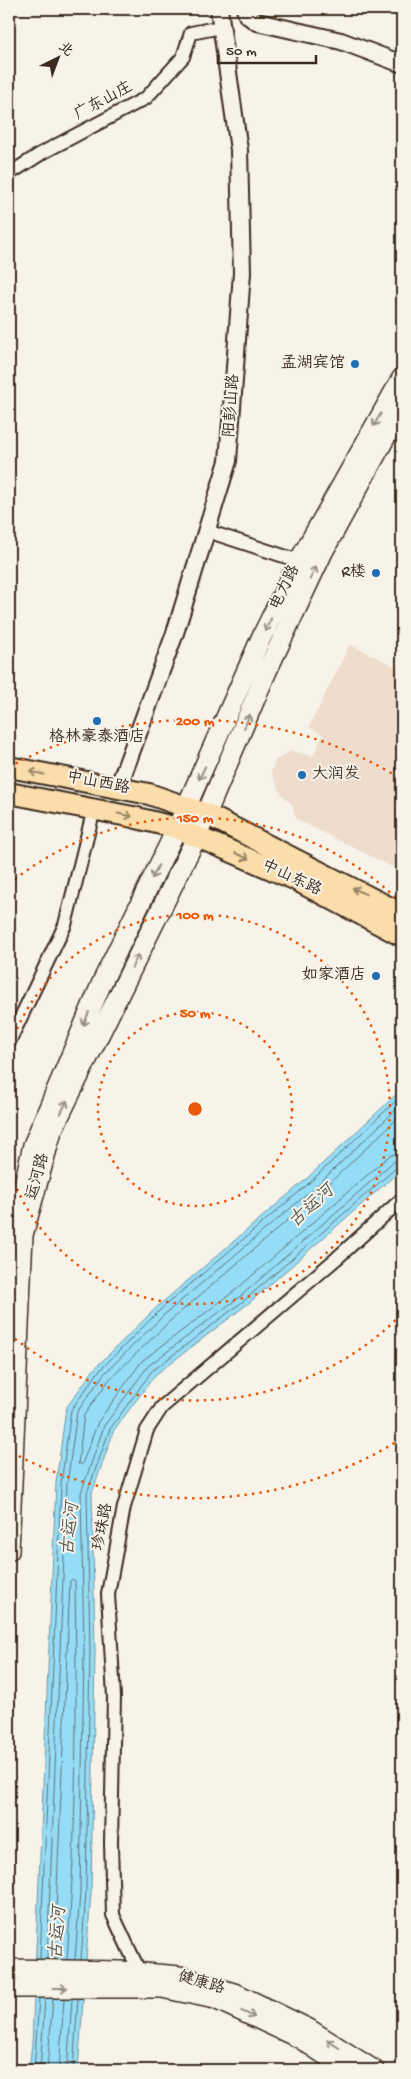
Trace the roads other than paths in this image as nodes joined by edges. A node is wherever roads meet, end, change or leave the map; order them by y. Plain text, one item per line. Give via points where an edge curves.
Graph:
1 (219, 9) edge
2 (245, 9) edge
3 (220, 27) junction
4 (402, 64) edge
5 (9, 174) edge
6 (402, 378) edge
7 (402, 407) edge
8 (207, 531) junction
9 (299, 561) junction
10 (9, 767) edge
11 (118, 788) junction
12 (9, 792) edge
13 (186, 807) junction
14 (94, 809) junction
15 (206, 814) junction
16 (177, 828) junction
17 (197, 836) junction
18 (402, 914) edge
19 (402, 936) edge
20 (9, 1042) edge
21 (402, 1199) edge
22 (9, 1292) edge
23 (9, 1551) edge
24 (13, 1969) edge
25 (140, 1973) junction
26 (119, 1980) junction
27 (10, 1988) edge
28 (348, 2070) edge
29 (374, 2070) edge

1 - 3 street, 阳彭山路
2 - 4 street via 257,22 342,41
3 - 5 street, 广东山庄 via 191,33 183,57 146,98
3 - 8 street, 阳彭山路 via 239,150 242,273 228,461
6 -> 9 main road, 电力路
15 -> 7 main road, 电力路 via 267,671 323,552
8 - 9 street
8 - 11 street, 阳彭山路 via 175,633
9 -> 13 main road, 电力路
11 -> 10 main road, 中山西路
11 - 13 main road, 中山西路 via 149,794
12 - 14 main road, 中山西路
13 - 15 main road, 中山东路
13 - 16 main road, 电力路
14 -> 16 main road, 中山西路
14 - 20 street via 65,925
15 - 17 main road, 电力路
18 -> 15 main road, 中山东路
16 - 17 main road, 中山东路
16 -> 22 main road, 运河路 via 103,980 33,1145 12,1227
17 -> 19 main road, 中山东路 via 292,878
23 -> 17 main road, 运河路 via 23,1235 52,1131
21 - 25 street, 珍珠路 via 162,1407 147,1430 124,1507 108,1594 114,1697 113,1915
24 - 26 main road, 健康路
25 - 26 main road, 健康路
29 -> 25 main road, 健康路 via 309,2029 237,1994 180,1976
27 -> 26 main road, 健康路
26 -> 28 main road, 健康路 via 215,1999 301,2039

